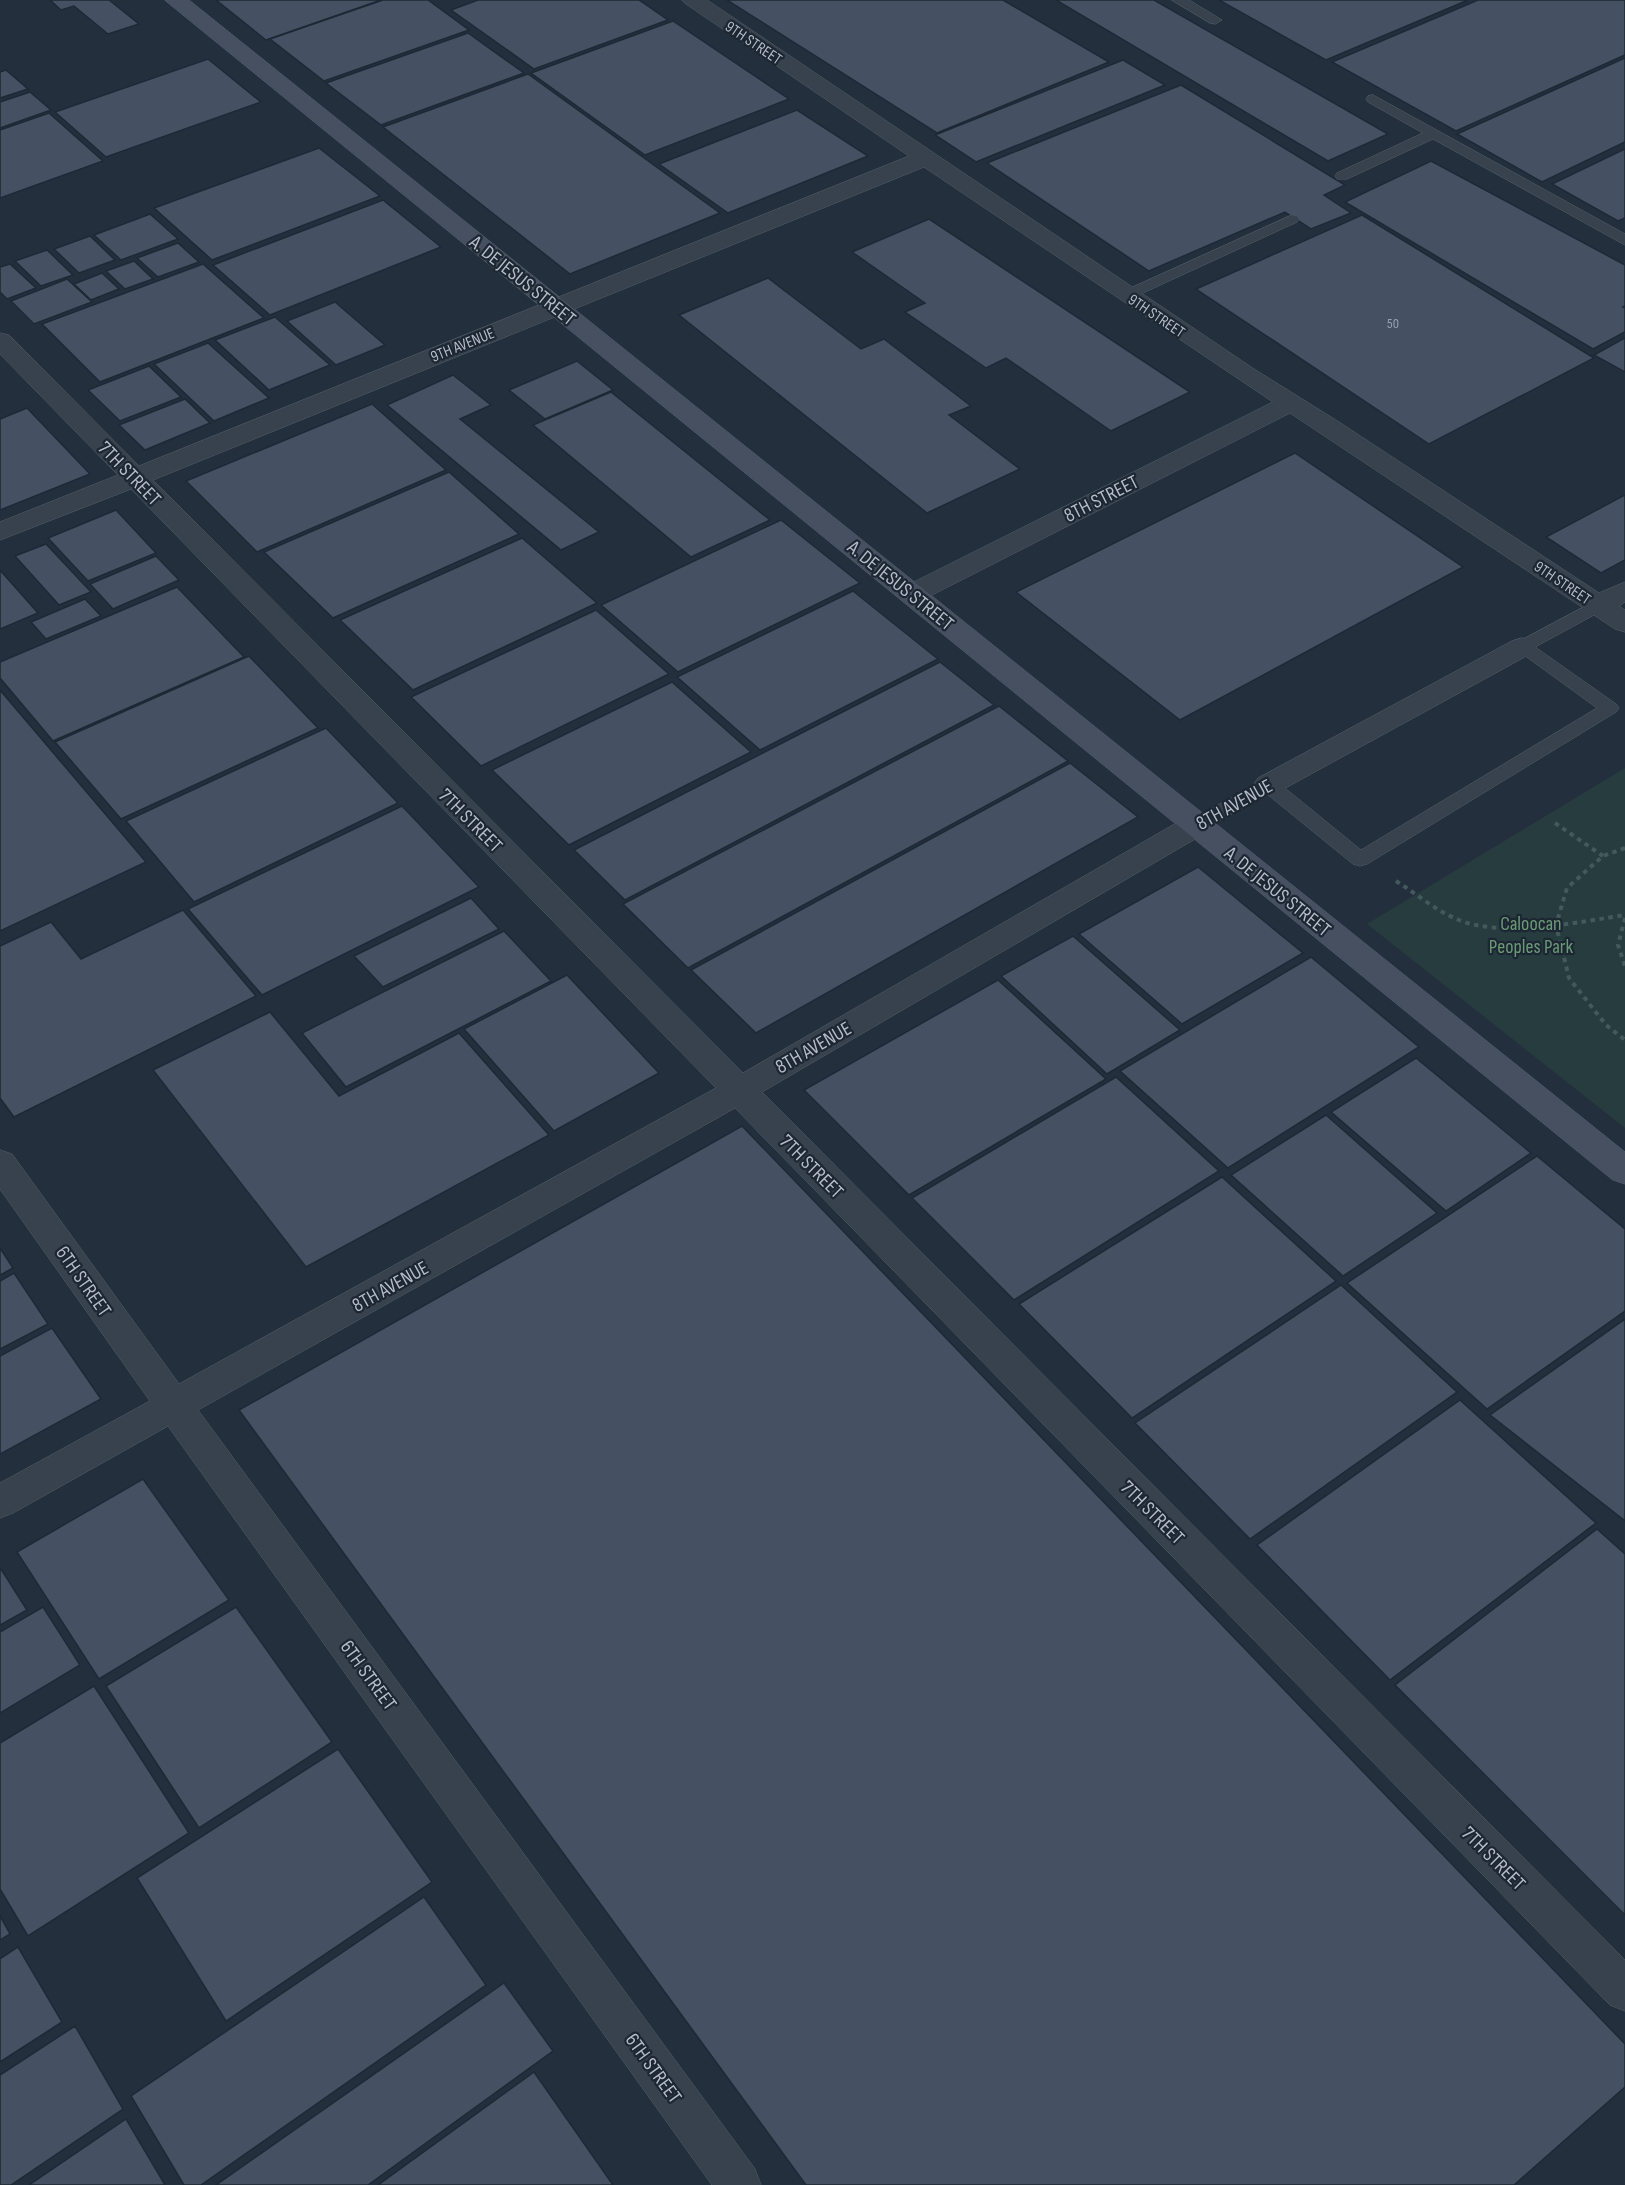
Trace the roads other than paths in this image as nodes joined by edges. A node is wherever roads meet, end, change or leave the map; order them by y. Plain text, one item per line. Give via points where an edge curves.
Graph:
1 (176, 0) edge
2 (693, 0) edge
3 (1179, 0) edge
4 (1215, 20) dead end
5 (1373, 99) dead end
6 (1434, 133) junction
7 (925, 158) junction
8 (1342, 176) dead end
9 (1292, 219) dead end
10 (1625, 240) edge
11 (1127, 295) junction
12 (555, 306) junction
13 (0, 340) edge
14 (1291, 403) junction
15 (134, 477) junction
16 (0, 532) edge
17 (1625, 591) edge
18 (912, 594) junction
19 (1599, 605) junction
20 (1625, 623) edge
21 (1522, 647) junction
22 (1268, 785) junction
23 (1196, 825) junction
24 (738, 1091) junction
25 (0, 1163) edge
26 (1625, 1171) edge
27 (174, 1406) junction
28 (0, 1502) edge
29 (1625, 1990) edge
30 (739, 2185) edge

1 - 12 main road, A. DE JESUS STREET
2 - 7 street, 9TH STREET
3 - 4 lane
5 - 6 lane
6 - 8 lane
6 - 10 lane
7 - 11 street, 9TH STREET
7 - 12 street, 9TH AVENUE
9 - 11 lane
11 - 14 street, 9TH STREET
12 - 15 street, 9TH AVENUE
12 - 18 main road, A. DE JESUS STREET
13 - 15 street, 7TH STREET
14 - 18 street, 8TH STREET
14 - 19 street, 9TH STREET
15 - 16 street, 9TH AVENUE
15 - 24 street, 7TH STREET
17 - 19 street, 8TH AVENUE
18 - 23 main road, A. DE JESUS STREET
19 - 20 street, 9TH STREET
19 - 21 lane, 8TH AVENUE
21 - 22 street, 8TH AVENUE
21 - 22 lane via 1610,708 1360,859
22 - 23 lane, 8TH AVENUE
23 - 24 street, 8TH AVENUE
23 - 26 main road, A. DE JESUS STREET
24 - 27 street, 8TH AVENUE
24 - 29 street, 7TH STREET
25 - 27 street, 6TH STREET
27 - 28 street, 8TH AVENUE
27 - 30 street, 6TH STREET

